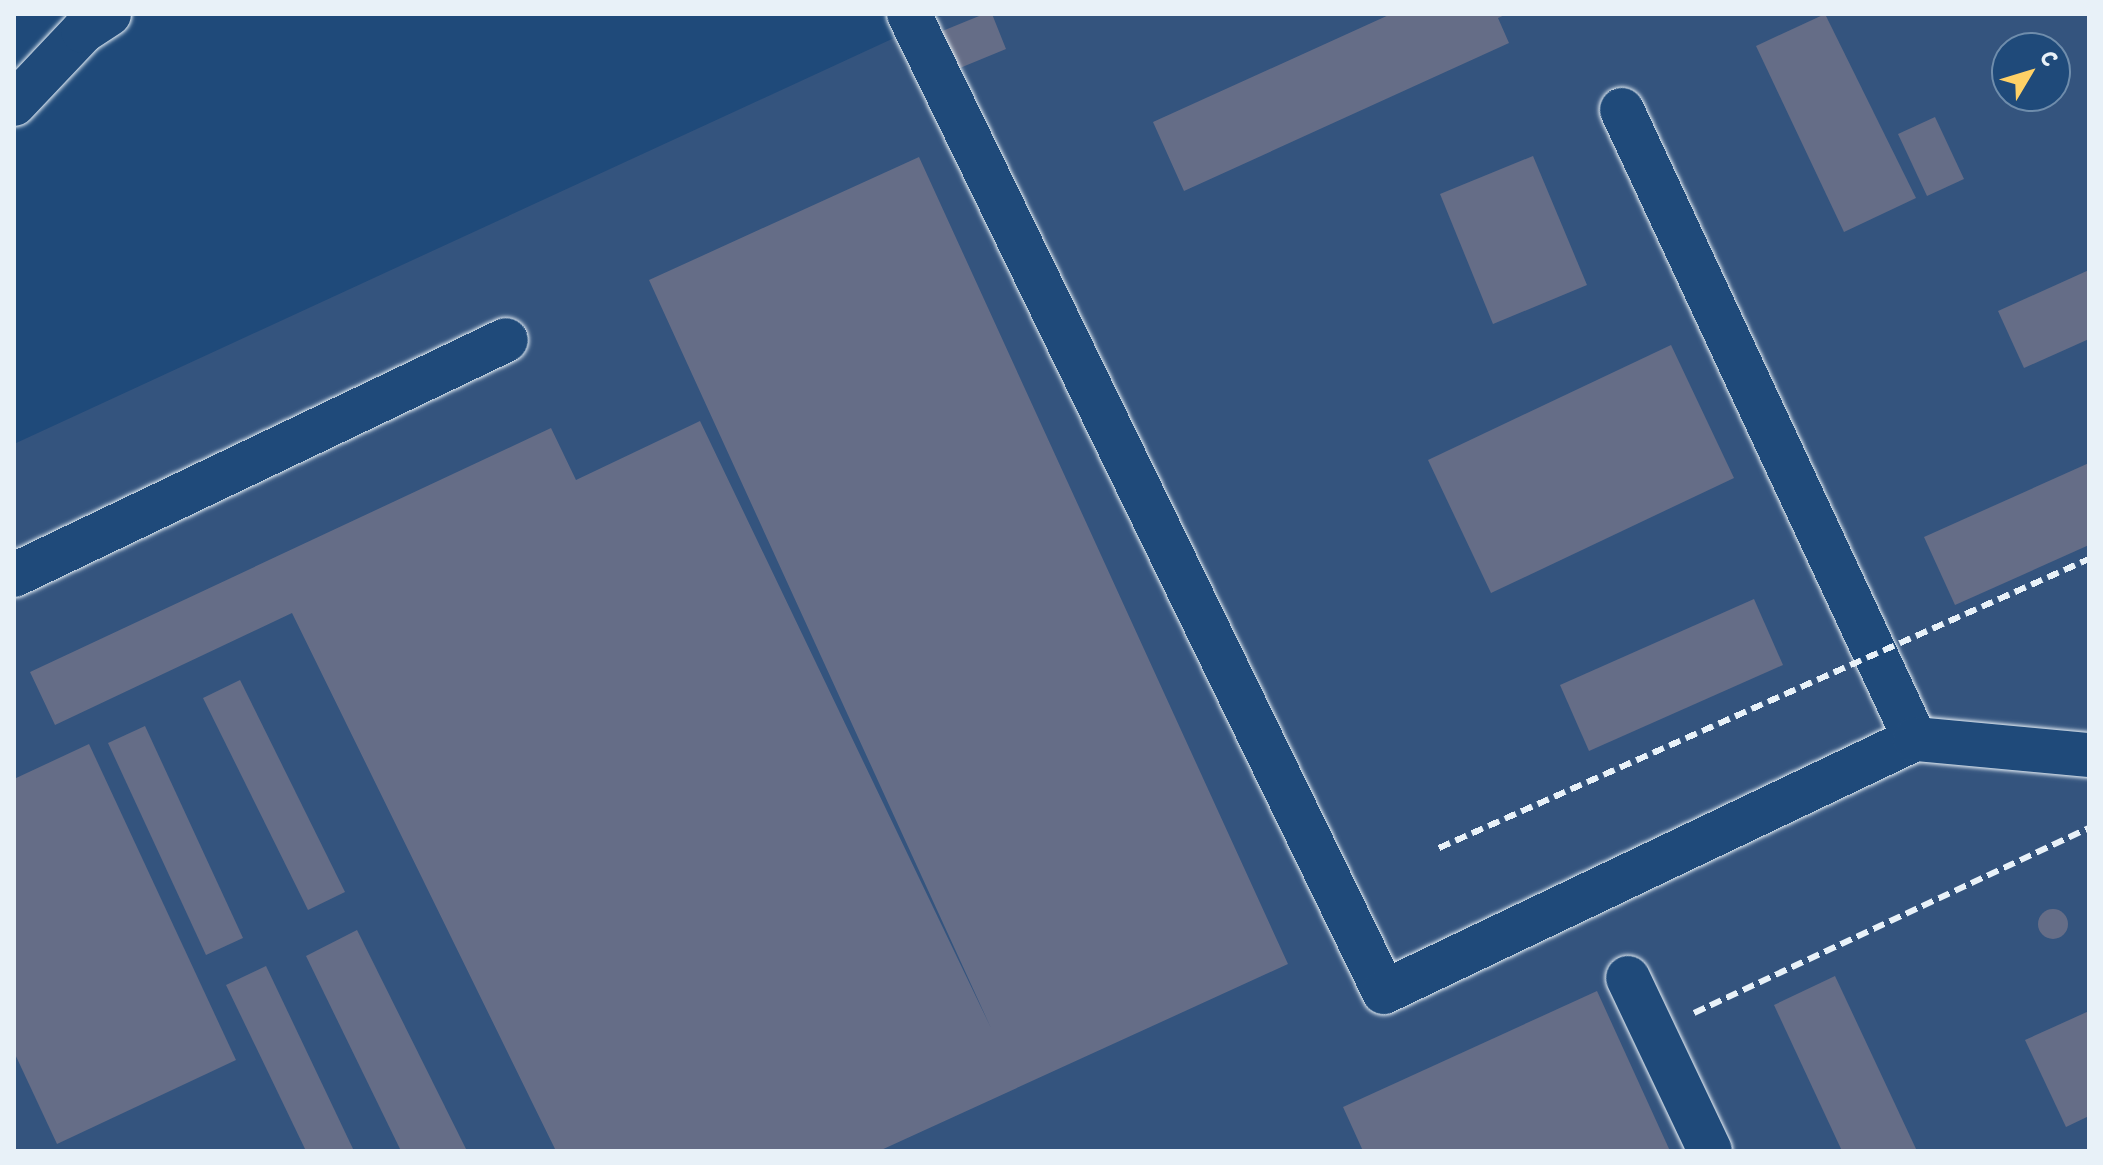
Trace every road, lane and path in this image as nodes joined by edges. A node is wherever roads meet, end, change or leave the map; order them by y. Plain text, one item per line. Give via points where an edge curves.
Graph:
1 (109, 14) edge
2 (909, 14) edge
3 (14, 104) edge
4 (1622, 110) dead end
5 (506, 340) dead end
6 (14, 575) edge
7 (1915, 739) junction
8 (2089, 755) edge
9 (1628, 978) dead end
10 (1710, 1151) edge

1 - 3 street via 83,31
2 - 7 street via 1384,992
4 - 7 street
5 - 6 street
7 - 8 street
9 - 10 street

